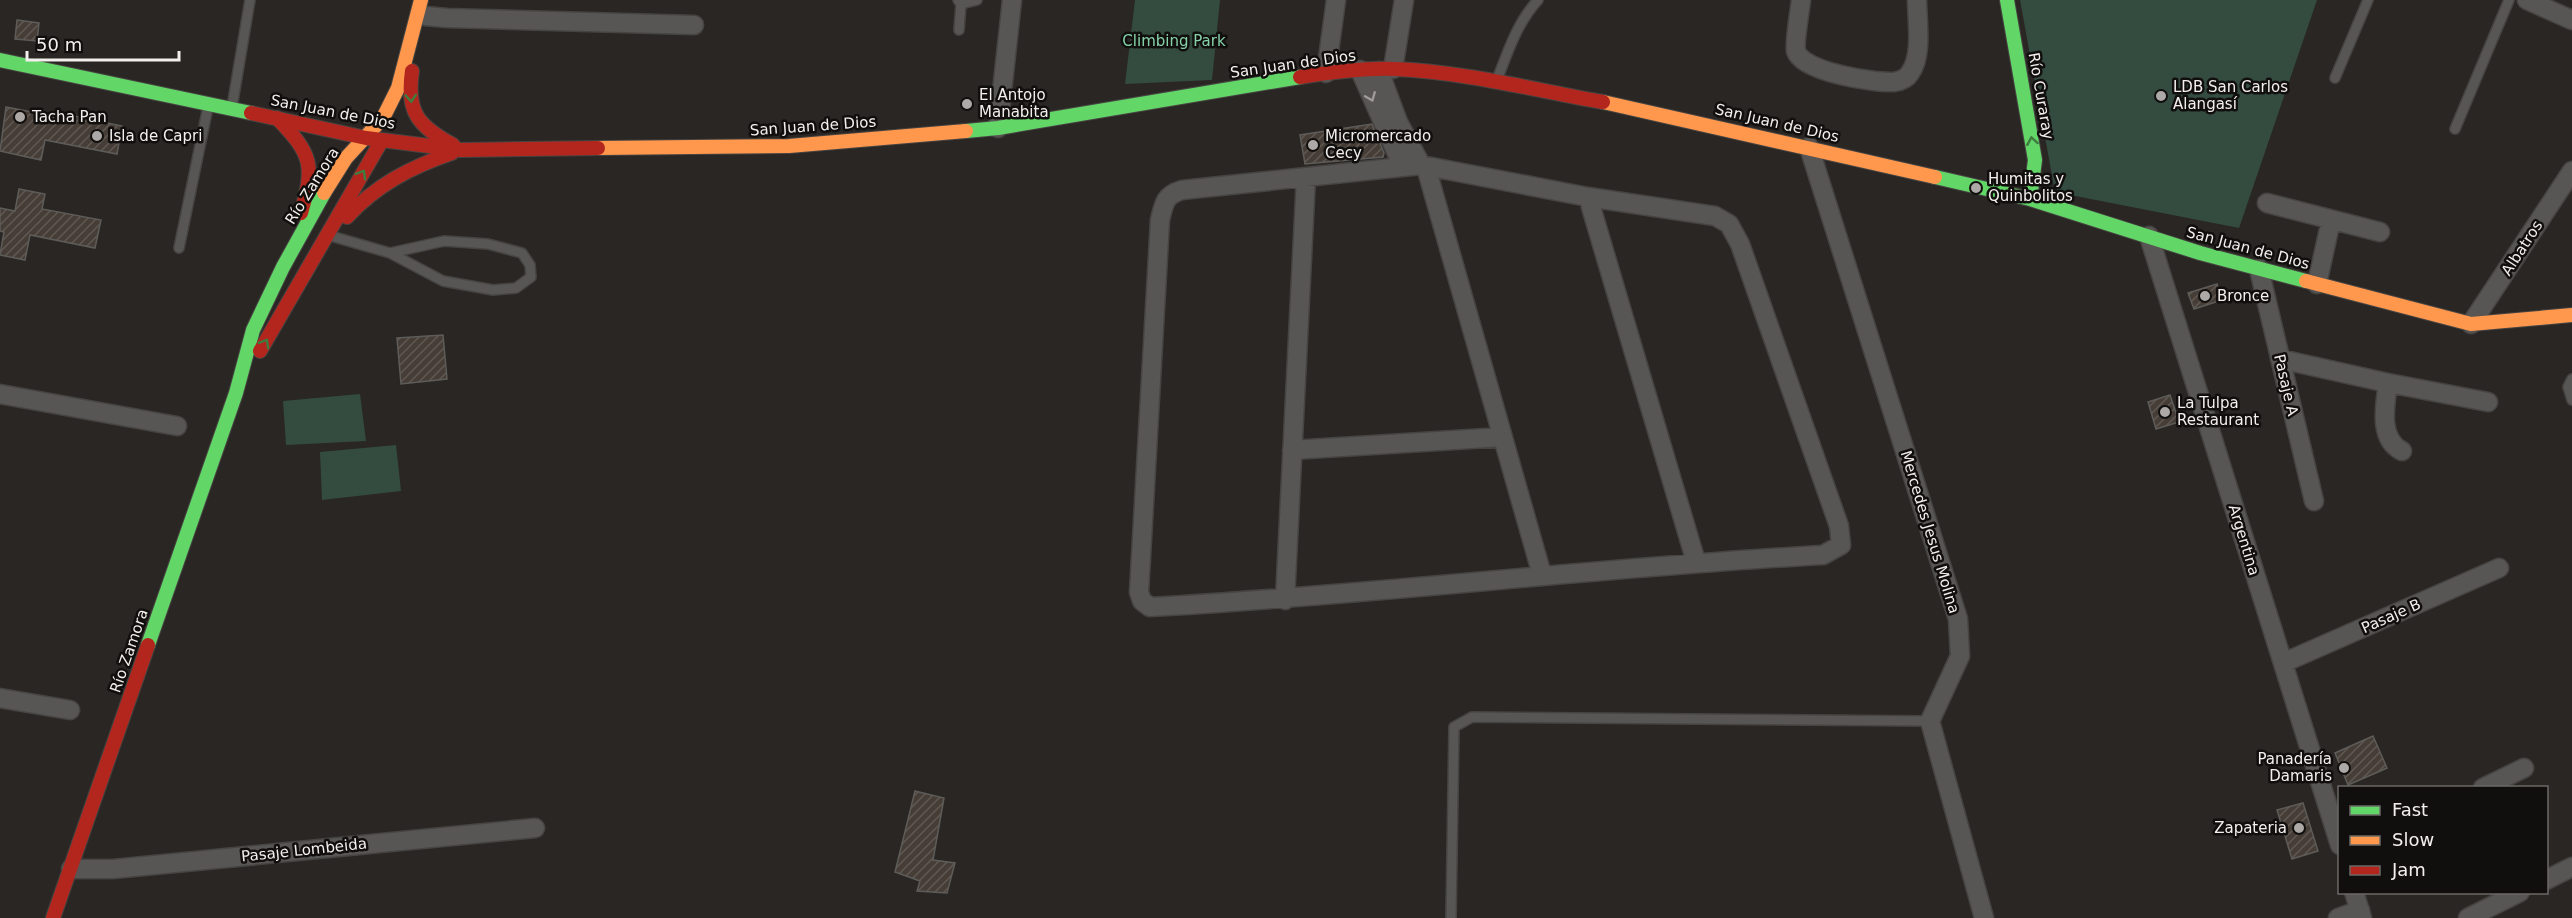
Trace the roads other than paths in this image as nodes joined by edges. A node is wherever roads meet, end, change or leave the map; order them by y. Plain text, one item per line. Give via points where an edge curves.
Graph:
1 (250, 0) edge
2 (977, 0) edge
3 (1012, 0) edge
4 (1336, 0) edge
5 (1404, 0) edge
6 (1538, 0) edge
7 (1801, 0) edge
8 (1917, 0) edge
9 (2007, 0) edge
10 (2368, 0) edge
11 (2510, 0) edge
12 (2527, 0) edge
13 (959, 2) edge
14 (425, 5) edge
15 (2572, 20) edge
16 (694, 25) dead end
17 (959, 30) dead end
18 (0, 60) edge
19 (1360, 70) junction
20 (1386, 70) junction
21 (1326, 73) junction
22 (2335, 78) dead end
23 (1496, 83) junction
24 (398, 88) junction
25 (209, 105) junction
26 (232, 109) junction
27 (277, 118) junction
28 (998, 128) junction
29 (2455, 129) dead end
30 (332, 131) junction
31 (366, 138) junction
32 (382, 140) junction
33 (1809, 147) junction
34 (461, 150) junction
35 (1416, 166) junction
36 (2572, 171) edge
37 (1306, 177) junction
38 (1588, 197) junction
39 (2030, 199) junction
40 (2267, 203) dead end
41 (2331, 220) junction
42 (2380, 232) dead end
43 (332, 236) junction
44 (2149, 236) junction
45 (179, 248) dead end
46 (390, 253) junction
47 (316, 254) junction
48 (283, 267) junction
49 (2259, 269) junction
50 (2317, 284) junction
51 (2572, 315) edge
52 (2471, 324) junction
53 (2280, 359) junction
54 (2572, 379) edge
55 (2388, 383) junction
56 (236, 393) junction
57 (0, 394) edge
58 (2572, 400) edge
59 (2488, 402) dead end
60 (177, 426) dead end
61 (1503, 438) junction
62 (1292, 450) junction
63 (2402, 451) dead end
64 (2314, 501) dead end
65 (1696, 562) junction
66 (2499, 568) dead end
67 (1542, 575) junction
68 (1285, 600) junction
69 (2283, 663) junction
70 (0, 698) edge
71 (70, 710) dead end
72 (1930, 721) junction
73 (2524, 768) dead end
74 (2487, 786) edge
75 (535, 828) dead end
76 (2338, 839) edge
77 (2572, 867) edge
78 (72, 869) junction
79 (2548, 879) edge
80 (2355, 894) edge
81 (2516, 894) edge
82 (2361, 914) edge
83 (53, 918) edge
84 (1451, 918) edge
85 (1984, 918) edge
86 (2338, 918) edge
87 (2468, 918) edge

1 - 26 lane
2 - 13 lane
3 - 28 street
4 - 21 street
5 - 20 street
6 - 23 lane via 1513,38
7 - 8 street via 1796,51 1804,63 1816,69 1895,82 1910,74 1914,65
39 -> 9 street, Río Curaray via 2035,160
10 - 22 lane
11 - 29 lane
12 - 15 street
13 - 17 lane
14 - 16 street
14 - 24 street, Río Zamora
14 -> 34 street via 409,102 415,118 430,133
18 - 25 street, San Juan de Dios
19 - 20 street, San Juan de Dios
19 - 21 street, San Juan de Dios
19 -> 35 street
20 - 23 street, San Juan de Dios via 1435,72
20 - 35 street via 1398,122
21 - 28 street, San Juan de Dios
23 - 33 street, San Juan de Dios via 1616,104
24 - 30 street via 367,118
24 - 31 street, Río Zamora via 383,118
25 - 26 street, San Juan de Dios
25 - 45 lane
26 - 27 street, San Juan de Dios
27 - 30 street, San Juan de Dios
27 - 48 street via 301,143 310,162 310,182
28 - 34 street, San Juan de Dios via 789,146
30 - 31 street, San Juan de Dios
31 - 32 street, San Juan de Dios
31 - 48 street, Río Zamora via 335,174
32 - 34 street, San Juan de Dios
47 -> 32 street, Río Zamora
33 - 39 street, San Juan de Dios
33 - 72 street, Mercedes Jesus Molina via 1958,619 1960,656
34 - 43 street via 400,173 351,212
35 - 37 street
35 - 38 street
35 - 61 street
36 - 52 street, Albatros
37 - 62 street
37 - 68 street via 1182,190 1170,194 1165,201 1160,220 1139,592 1150,607
38 - 65 street
38 - 65 street via 1715,216 1729,224 1740,244 1839,526 1841,545 1823,555
39 - 44 street, San Juan de Dios
40 - 41 street
41 - 42 street
41 - 50 street
43 - 46 lane
43 - 47 street
44 - 49 street, San Juan de Dios
44 - 69 street, Argentina
46 - 46 lane via 443,281 493,290 516,288 531,277 530,265 522,253 488,244 444,241
56 -> 47 street, Río Zamora
48 - 56 street, Río Zamora via 253,330
49 - 50 street, San Juan de Dios
49 - 53 street, Pasaje A
50 - 52 street, San Juan de Dios
51 - 52 street, San Juan de Dios
53 - 55 street
53 - 64 street, Pasaje A
54 - 58 lane via 2568,387
55 - 59 street
55 - 63 street via 2386,427 2390,441
56 - 78 street, Río Zamora
57 - 60 street
61 - 62 street
61 - 67 street
62 - 68 street
65 - 67 street
66 - 69 street, Pasaje B
67 - 68 street
69 - 76 street, Argentina
70 - 71 street
72 - 84 lane via 1472,717 1454,727
72 - 85 street
73 - 74 street
75 - 78 street, Pasaje Lombeida via 124,868
77 - 79 street
78 - 83 street, Río Zamora
80 - 82 street
81 - 87 street
82 - 86 street

